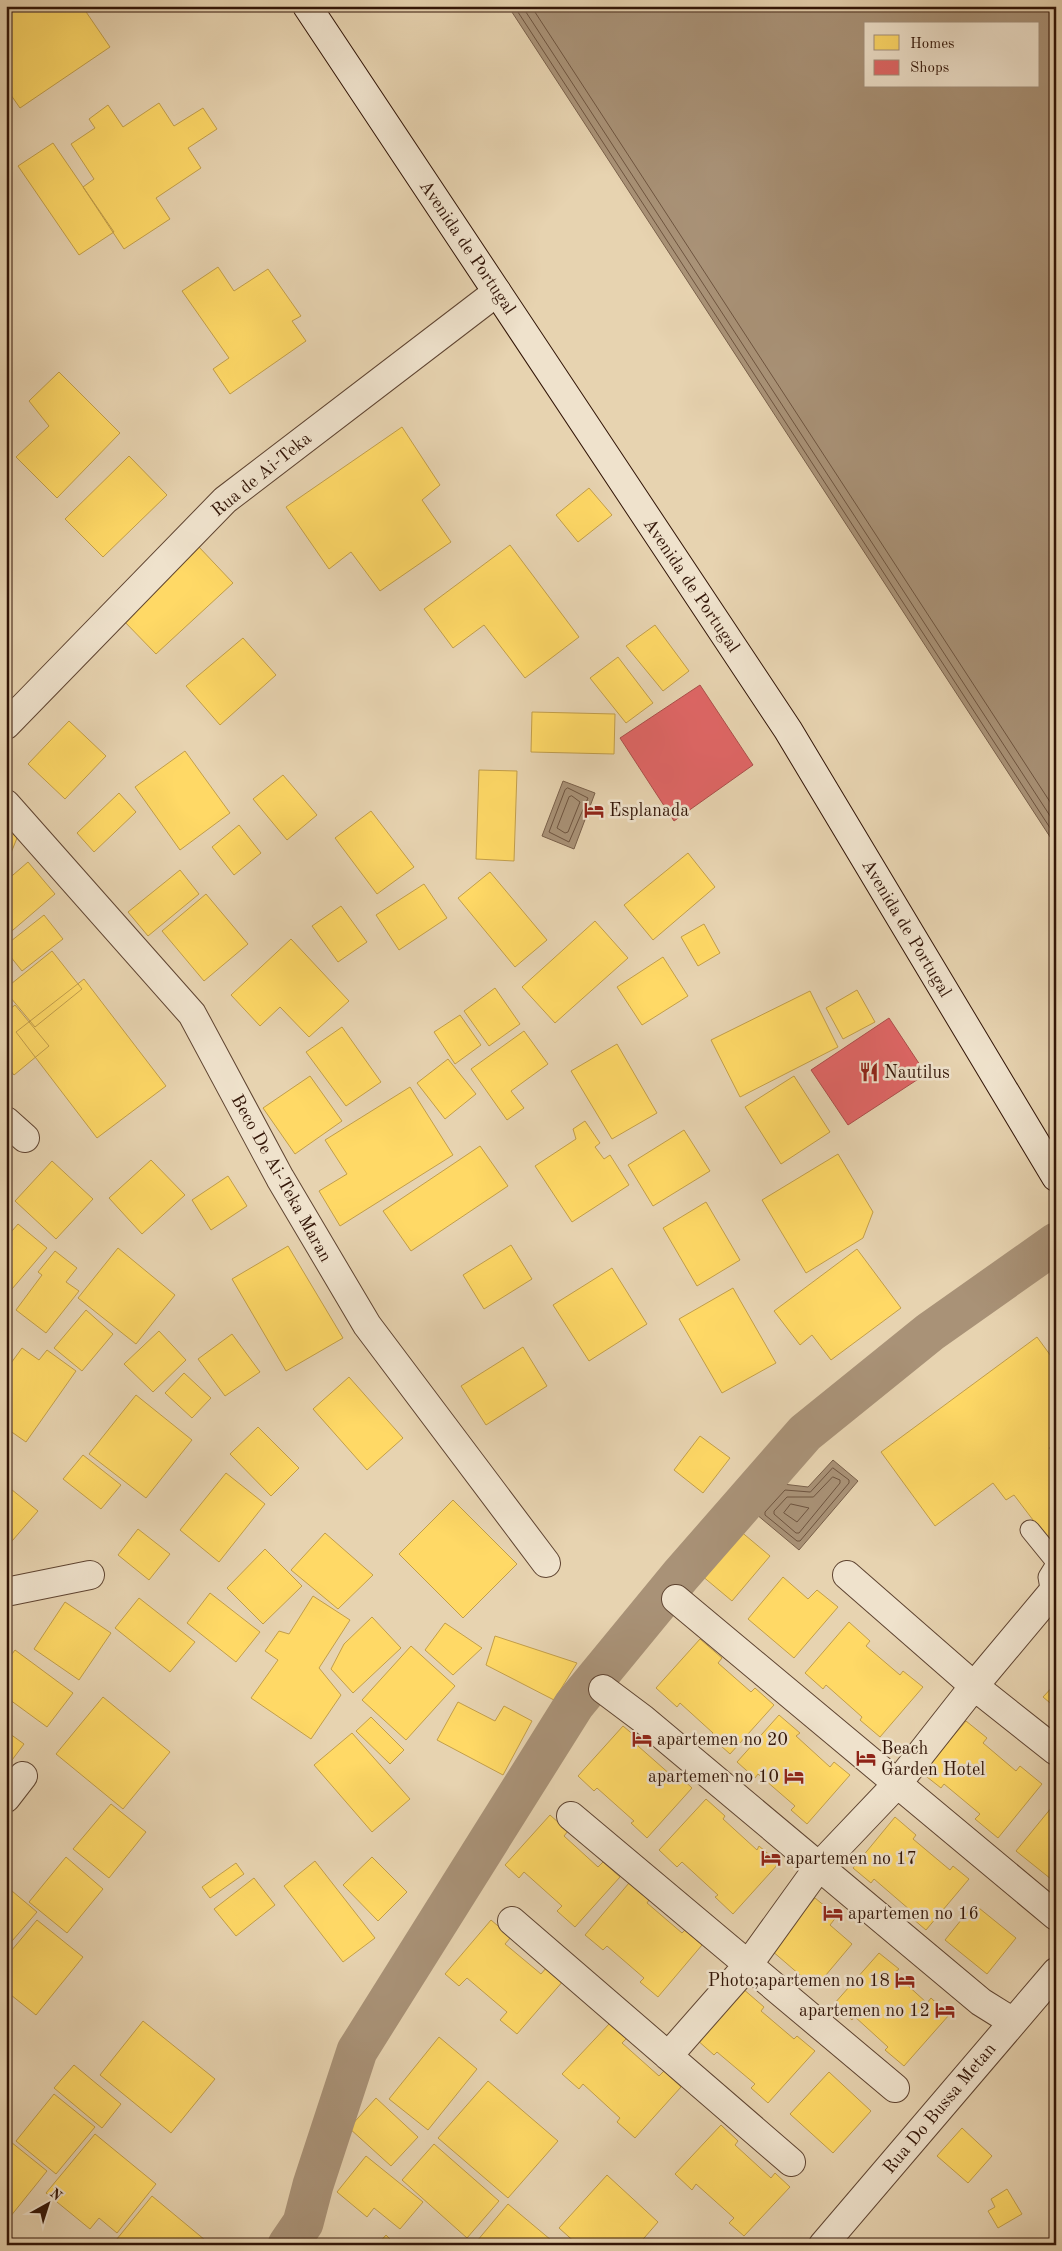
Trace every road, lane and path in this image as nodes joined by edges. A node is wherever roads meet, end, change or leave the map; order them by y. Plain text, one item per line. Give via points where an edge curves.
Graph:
1 (307, 6) edge
2 (498, 292) junction
3 (6, 725) edge
4 (6, 804) edge
5 (1056, 1177) edge
6 (1030, 1530) dead end
7 (546, 1563) dead end
8 (1056, 1563) edge
9 (847, 1575) dead end
10 (90, 1576) dead end
11 (6, 1592) edge
12 (1054, 1596) edge
13 (676, 1599) dead end
14 (974, 1686) junction
15 (603, 1689) dead end
16 (1056, 1751) edge
17 (23, 1776) dead end
18 (897, 1784) junction
19 (6, 1798) edge
20 (571, 1816) dead end
21 (820, 1865) junction
22 (1056, 1916) edge
23 (512, 1921) dead end
24 (748, 1965) junction
25 (1056, 1972) edge
26 (1013, 2022) junction
27 (668, 2056) junction
28 (895, 2088) dead end
29 (791, 2162) dead end
30 (823, 2245) edge

1 - 2 street, Avenida de Portugal
2 - 3 street, Rua de Ai-Teka via 224,500
2 - 5 street, Avenida de Portugal via 788,730
4 - 7 street, Beco De Ai-Teka Maran via 192,1014 280,1178 367,1325
6 - 8 lane
8 - 12 lane via 1048,1577
9 - 14 street
10 - 11 street
12 - 14 street
13 - 18 street
14 - 16 street
14 - 18 street
15 - 21 street
17 - 19 street
18 - 21 street
18 - 22 street
20 - 24 street
21 - 24 street
21 - 26 street via 981,2002
23 - 27 street
24 - 27 street
24 - 28 street
25 - 26 street, Rua Do Bussa Metan
26 - 30 street, Rua Do Bussa Metan
27 - 29 street

